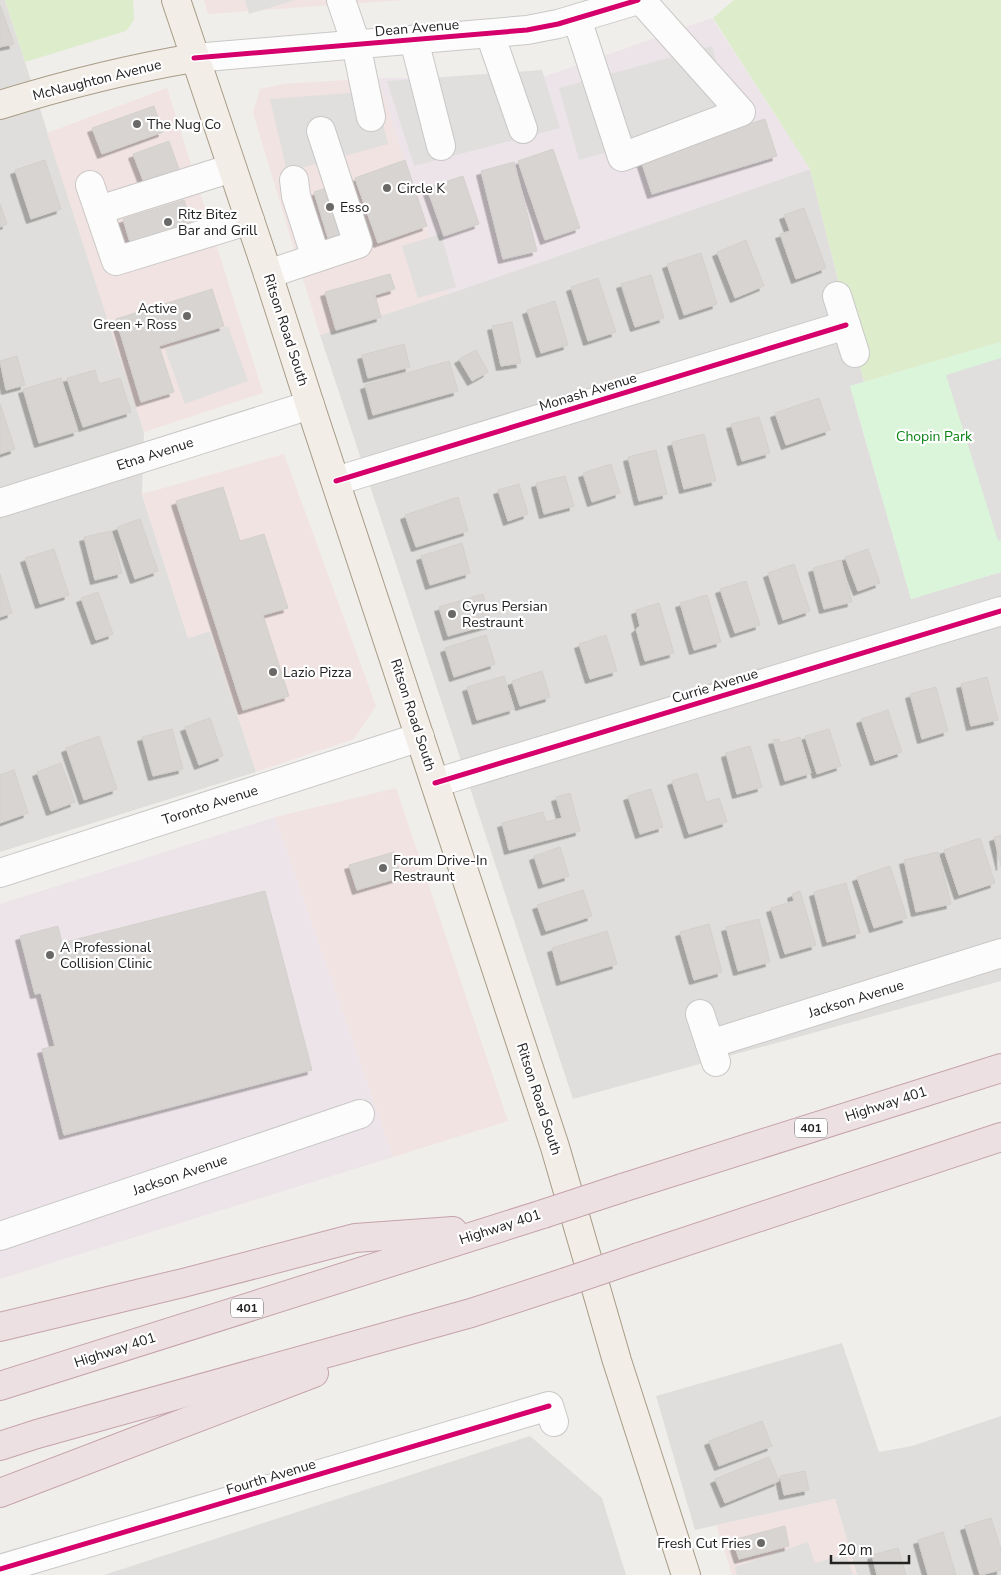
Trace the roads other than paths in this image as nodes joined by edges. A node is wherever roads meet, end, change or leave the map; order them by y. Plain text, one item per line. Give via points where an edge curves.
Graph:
1 (176, 0) edge
2 (341, 0) edge
3 (639, 0) edge
4 (577, 19) junction
5 (490, 34) junction
6 (414, 40) junction
7 (356, 44) junction
8 (194, 58) junction
9 (0, 105) edge
10 (371, 118) dead end
11 (522, 129) dead end
12 (321, 131) dead end
13 (441, 146) dead end
14 (232, 168) junction
15 (294, 180) dead end
16 (250, 220) junction
17 (316, 258) junction
18 (268, 274) junction
19 (837, 296) dead end
20 (846, 325) junction
21 (855, 353) dead end
22 (310, 406) junction
23 (336, 481) junction
24 (0, 503) edge
25 (1001, 611) edge
26 (420, 737) junction
27 (435, 783) junction
28 (0, 873) edge
29 (1001, 953) edge
30 (700, 1014) dead end
31 (1001, 1068) edge
32 (360, 1114) dead end
33 (1001, 1137) edge
34 (495, 1229) junction
35 (0, 1236) edge
36 (471, 1313) junction
37 (0, 1327) edge
38 (0, 1386) edge
39 (552, 1414) dead end
40 (0, 1446) edge
41 (0, 1493) edge
42 (0, 1569) edge
43 (686, 1575) edge

1 - 8 main road, Ritson Road South
2 - 7 street
3 - 4 street, Dean Avenue
3 - 4 street via 741,112 622,157
4 - 5 street, Dean Avenue
5 - 6 street, Dean Avenue
5 - 11 street
6 - 7 street, Dean Avenue
6 - 13 street
7 - 8 street, Dean Avenue
7 - 10 street
8 - 9 main road, McNaughton Avenue via 143,66
8 - 14 main road, Ritson Road South
12 - 17 street via 358,244
14 - 16 main road, Ritson Road South
14 - 16 street via 94,197 116,261
15 - 17 street
16 - 18 main road, Ritson Road South
17 - 18 street
18 - 22 main road, Ritson Road South
19 - 20 street
20 - 21 street
20 - 23 street, Monash Avenue
22 - 23 main road, Ritson Road South
22 - 24 street, Etna Avenue
23 - 26 main road, Ritson Road South
25 - 27 street, Currie Avenue
26 - 27 main road, Ritson Road South
26 - 28 street, Toronto Avenue
27 - 43 main road, Ritson Road South via 555,1146 617,1361
29 - 30 street, Jackson Avenue via 713,1053
31 - 34 highway, Highway 401 / 401, bridge
32 - 35 street, Jackson Avenue
33 - 36 highway, bridge
34 - 37 highway via 355,1238
34 - 38 highway, Highway 401 / 401
36 - 40 highway
36 - 41 highway
39 - 42 street, Fourth Avenue

